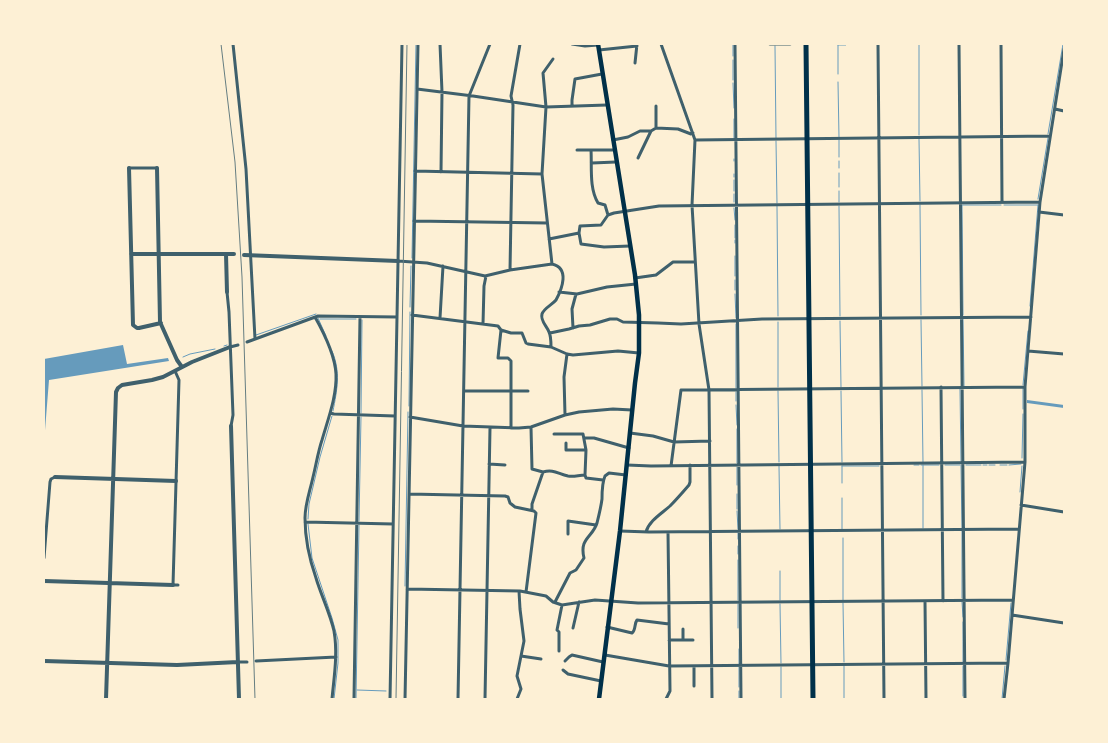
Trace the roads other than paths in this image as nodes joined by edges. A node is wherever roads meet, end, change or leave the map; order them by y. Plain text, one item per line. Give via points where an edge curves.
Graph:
1 (233, 44) edge
2 (402, 44) edge
3 (418, 44) edge
4 (440, 44) edge
5 (490, 44) edge
6 (520, 44) edge
7 (572, 44) edge
8 (661, 44) edge
9 (735, 44) edge
10 (770, 44) edge
11 (790, 44) edge
12 (806, 44) edge
13 (878, 44) edge
14 (959, 44) edge
15 (1001, 44) edge
16 (637, 45) edge
17 (598, 46) edge
18 (1064, 49) edge
19 (553, 59) dead end
20 (635, 63) dead end
21 (602, 74) junction
22 (417, 89) junction
23 (442, 92) junction
24 (469, 96) junction
25 (512, 102) junction
26 (607, 105) junction
27 (572, 106) junction
28 (656, 106) dead end
29 (546, 107) junction
30 (1055, 109) junction
31 (1064, 111) edge
32 (656, 128) junction
33 (651, 131) junction
34 (693, 133) junction
35 (1050, 136) junction
36 (960, 137) junction
37 (1002, 137) junction
38 (879, 138) junction
39 (736, 139) junction
40 (807, 139) junction
41 (613, 140) junction
42 (695, 140) junction
43 (577, 150) dead end
44 (591, 150) junction
45 (614, 150) junction
46 (638, 158) dead end
47 (616, 162) junction
48 (592, 163) junction
49 (129, 168) joint
50 (157, 168) joint
51 (415, 171) junction
52 (441, 172) junction
53 (468, 172) junction
54 (511, 173) junction
55 (542, 174) junction
56 (1002, 202) junction
57 (1040, 202) junction
58 (960, 203) junction
59 (808, 204) junction
60 (879, 204) junction
61 (692, 205) junction
62 (736, 205) junction
63 (624, 210) junction
64 (1039, 212) junction
65 (608, 215) junction
66 (1064, 215) edge
67 (414, 221) junction
68 (467, 222) junction
69 (510, 223) junction
70 (547, 223) junction
71 (579, 233) junction
72 (549, 239) junction
73 (630, 246) junction
74 (158, 253) junction
75 (131, 254) junction
76 (226, 254) junction
77 (234, 254) dead end
78 (244, 255) dead end
79 (252, 256) junction
80 (398, 261) junction
81 (413, 262) junction
82 (695, 262) junction
83 (552, 264) junction
84 (443, 266) junction
85 (510, 270) junction
86 (466, 271) junction
87 (486, 276) junction
88 (636, 281) junction
89 (227, 292) joint
90 (560, 292) junction
91 (576, 294) junction
92 (412, 315) junction
93 (360, 316) junction
94 (1032, 316) junction
95 (315, 317) junction
96 (397, 317) junction
97 (961, 317) junction
98 (440, 318) junction
99 (880, 318) junction
100 (809, 319) junction
101 (465, 321) junction
102 (738, 321) junction
103 (161, 323) junction
104 (640, 323) junction
105 (484, 324) junction
106 (699, 324) junction
107 (573, 328) junction
108 (501, 330) junction
109 (550, 333) junction
110 (255, 339) junction
111 (247, 342) dead end
112 (238, 345) dead end
113 (230, 347) junction
114 (551, 347) junction
115 (1028, 351) junction
116 (640, 353) junction
117 (567, 354) junction
118 (1064, 354) edge
119 (182, 367) junction
120 (175, 371) junction
121 (1025, 386) junction
122 (941, 387) junction
123 (962, 387) junction
124 (881, 388) junction
125 (738, 389) junction
126 (810, 389) junction
127 (709, 390) junction
128 (464, 391) junction
129 (510, 391) junction
130 (528, 391) dead end
131 (632, 410) junction
132 (330, 413) junction
133 (358, 415) junction
134 (564, 415) junction
135 (395, 416) junction
136 (410, 417) junction
137 (231, 426) joint
138 (463, 426) junction
139 (531, 427) junction
140 (490, 428) junction
141 (510, 428) junction
142 (630, 433) junction
143 (554, 434) dead end
144 (584, 438) junction
145 (710, 441) junction
146 (674, 442) junction
147 (566, 443) dead end
148 (628, 448) junction
149 (586, 450) junction
150 (1025, 462) junction
151 (942, 463) junction
152 (963, 463) junction
153 (489, 464) junction
154 (810, 464) junction
155 (882, 464) junction
156 (505, 465) dead end
157 (627, 465) junction
158 (690, 465) junction
159 (710, 465) junction
160 (739, 465) junction
161 (671, 466) junction
162 (543, 472) junction
163 (585, 475) junction
164 (626, 475) junction
165 (55, 477) joint
166 (113, 479) junction
167 (604, 480) junction
168 (176, 481) junction
169 (409, 494) junction
170 (462, 495) junction
171 (488, 495) junction
172 (1021, 505) junction
173 (532, 510) junction
174 (1064, 512) edge
175 (305, 522) junction
176 (356, 523) junction
177 (393, 524) junction
178 (596, 525) junction
179 (943, 529) junction
180 (963, 529) junction
181 (1019, 529) junction
182 (882, 530) junction
183 (620, 531) junction
184 (740, 531) junction
185 (811, 531) junction
186 (646, 532) junction
187 (668, 532) junction
188 (710, 532) junction
189 (568, 534) dead end
190 (44, 558) edge
191 (44, 581) edge
192 (110, 583) junction
193 (172, 585) junction
194 (178, 585) dead end
195 (407, 589) junction
196 (460, 590) junction
197 (487, 591) junction
198 (519, 591) junction
199 (526, 592) junction
200 (943, 600) junction
201 (964, 600) junction
202 (1013, 600) junction
203 (610, 601) junction
204 (883, 601) junction
205 (925, 601) junction
206 (555, 602) junction
207 (579, 602) junction
208 (740, 602) junction
209 (812, 602) junction
210 (669, 603) junction
211 (711, 603) junction
212 (562, 605) junction
213 (1012, 615) junction
214 (1064, 623) edge
215 (669, 624) junction
216 (607, 627) junction
217 (574, 628) dead end
218 (683, 629) dead end
219 (669, 640) junction
220 (683, 640) junction
221 (693, 640) dead end
222 (559, 651) dead end
223 (604, 654) junction
224 (521, 656) junction
225 (336, 657) junction
226 (540, 659) dead end
227 (44, 661) edge
228 (256, 661) dead end
229 (564, 661) dead end
230 (238, 662) junction
231 (247, 662) dead end
232 (603, 662) junction
233 (107, 663) junction
234 (964, 663) junction
235 (1008, 663) junction
236 (884, 664) junction
237 (926, 664) junction
238 (812, 665) junction
239 (669, 666) junction
240 (694, 666) junction
241 (712, 666) junction
242 (741, 666) junction
243 (563, 670) dead end
244 (600, 681) junction
245 (694, 686) dead end
246 (106, 699) edge
247 (239, 699) edge
248 (332, 699) edge
249 (354, 699) edge
250 (390, 699) edge
251 (405, 699) edge
252 (458, 699) edge
253 (485, 699) edge
254 (517, 699) edge
255 (599, 699) edge
256 (666, 699) edge
257 (712, 699) edge
258 (741, 699) edge
259 (813, 699) edge
260 (884, 699) edge
261 (926, 699) edge
262 (965, 699) edge
263 (1004, 699) edge

1 - 79 street
2 - 80 street
3 - 22 street
4 - 23 street
5 - 24 street
6 - 25 street
7 - 17 street
8 - 34 street
9 - 39 street
10 - 11 street
12 - 40 highway
13 - 38 street
14 - 36 street
15 - 37 street
16 - 17 street
16 - 20 street
17 - 21 main road
18 - 30 street
19 - 29 street via 543,72
21 - 26 main road
21 - 27 street via 575,79
22 - 23 street
22 - 51 street
23 - 24 street
23 - 52 street
24 - 25 street
24 - 53 street
25 - 29 street
25 - 54 street
26 - 27 street
26 - 41 main road
27 - 29 street
28 - 32 street
29 - 55 street
30 - 31 street
30 - 35 street
32 - 33 street
32 - 34 street
33 - 41 street via 640,131
33 - 46 street
34 - 42 street
35 - 37 street
35 - 57 street
36 - 37 street
36 - 38 street
36 - 58 street
37 - 56 street
38 - 40 street
38 - 60 street
39 - 40 street
39 - 42 street
39 - 62 street
40 - 59 highway
41 - 45 main road
42 - 61 street
43 - 44 street
44 - 45 street
44 - 48 street
45 - 47 main road
47 - 48 street
47 - 63 main road
48 - 65 street via 595,199 604,205
49 - 50 street
49 - 75 street
50 - 74 street
51 - 52 street
51 - 67 street
52 - 53 street
53 - 54 street
53 - 68 street
54 - 55 street
54 - 69 street
55 - 70 street
56 - 57 street
56 - 58 street
57 - 64 street
58 - 60 street
58 - 97 street
59 - 60 street
59 - 62 street
59 - 100 highway
60 - 99 street
61 - 62 street
61 - 63 street
61 - 82 street
62 - 102 street
63 - 65 street
63 - 73 main road
64 - 66 street
64 - 94 street
65 - 71 street via 601,225 580,226
67 - 68 street
67 - 81 street
68 - 69 street
68 - 86 street
69 - 70 street
69 - 85 street
70 - 72 street
71 - 72 street
71 - 73 street via 582,244
72 - 83 street
73 - 88 main road
74 - 75 street
74 - 76 street
74 - 103 street
75 - 103 street via 133,325 139,328
76 - 77 street
76 - 89 street
78 - 79 street
79 - 80 street
79 - 110 street
80 - 81 street
80 - 96 street
81 - 84 street
81 - 92 street
82 - 88 street via 673,262 656,275
82 - 106 street
83 - 85 street
83 - 90 street via 562,270
84 - 86 street
84 - 98 street
85 - 87 street
86 - 87 street
86 - 101 street
87 - 105 street
88 - 91 street
88 - 104 main road
89 - 113 street
90 - 91 street
90 - 109 street via 542,313
91 - 107 street via 572,309
92 - 98 street
92 - 136 street
93 - 95 street
93 - 96 street
93 - 133 street
94 - 97 street
94 - 115 street
95 - 110 street
95 - 132 street via 335,368
96 - 135 street
97 - 99 street
97 - 123 street
98 - 101 street
99 - 100 street
99 - 124 street
100 - 102 street
100 - 126 highway
101 - 105 street
101 - 128 street
102 - 106 street
102 - 125 street
103 - 119 street
104 - 106 street
104 - 107 street via 610,319
104 - 116 main road
105 - 108 street via 498,326
106 - 127 street
107 - 109 street
108 - 114 street via 522,333 528,344
108 - 129 street via 498,358 511,361
109 - 114 street
110 - 111 street
112 - 113 street
113 - 119 street
113 - 137 street
114 - 117 street
115 - 118 street
115 - 121 street
116 - 117 street
116 - 131 main road
117 - 134 street
119 - 120 street
120 - 166 street via 158,378 124,384 117,390
120 - 168 street via 179,380
121 - 123 street
121 - 150 street
122 - 123 street
122 - 124 street
122 - 151 street
123 - 152 street
124 - 126 street
124 - 155 street
125 - 126 street
125 - 127 street
125 - 160 street
126 - 154 highway
127 - 145 street
127 - 146 street via 681,390
128 - 129 street
128 - 138 street
129 - 130 street
129 - 141 street
131 - 134 street via 595,410
131 - 142 main road
132 - 133 street
132 - 175 street
133 - 135 street
133 - 176 street
134 - 139 street
135 - 177 street
136 - 138 street
136 - 169 street
137 - 230 street
138 - 140 street
138 - 170 street
139 - 141 street
139 - 162 street via 532,469
140 - 141 street
140 - 153 street
142 - 146 street
142 - 148 main road
143 - 144 street via 583,434
144 - 148 street
144 - 149 street
145 - 146 street
145 - 159 street
146 - 161 street
147 - 149 street via 566,450
148 - 157 main road
149 - 163 street
150 - 152 street
150 - 172 street
151 - 152 street
151 - 155 street
151 - 179 street
152 - 180 street
153 - 156 street
153 - 171 street
154 - 155 street
154 - 160 street
154 - 185 highway
155 - 182 street
157 - 161 street
157 - 164 main road
158 - 159 street
158 - 161 street
158 - 186 street via 690,484
159 - 160 street
159 - 188 street
160 - 184 street
162 - 163 street
162 - 173 street
163 - 167 street via 586,478
164 - 167 street via 607,474
164 - 183 main road
165 - 166 street
165 - 190 street via 50,482
166 - 168 street
166 - 192 street
167 - 178 street
168 - 193 street
169 - 170 street
169 - 195 street
170 - 171 street
170 - 196 street
171 - 173 street via 508,497 515,507
171 - 197 street
172 - 174 street
172 - 181 street
173 - 199 street via 536,513
175 - 176 street
175 - 225 street via 310,559 333,630
176 - 177 street
176 - 249 street
177 - 250 street
178 - 189 street via 568,521
178 - 206 street via 586,538 584,558 570,573
179 - 180 street
179 - 182 street
179 - 200 street
180 - 181 street
180 - 201 street
181 - 202 street
182 - 185 street
182 - 204 street
183 - 186 street
183 - 203 main road
184 - 185 street
184 - 188 street
184 - 208 street
185 - 209 highway
186 - 187 street
187 - 188 street
187 - 210 street
188 - 211 street
191 - 192 street
192 - 193 street
192 - 233 street
193 - 194 street
195 - 196 street
195 - 251 street
196 - 197 street
196 - 252 street
197 - 198 street
197 - 253 street
198 - 199 street
198 - 224 street via 524,641
199 - 206 street via 546,596
200 - 201 street
200 - 205 street
201 - 202 street
201 - 234 street
202 - 213 street
203 - 207 street
203 - 210 street
203 - 216 main road
204 - 205 street
204 - 209 street
204 - 236 street
205 - 237 street
206 - 212 street
207 - 212 street
207 - 217 street
208 - 209 street
208 - 211 street
208 - 242 street
209 - 238 highway
210 - 211 street
210 - 215 street
211 - 241 street
212 - 222 street via 557,630
213 - 214 street
213 - 235 street
215 - 216 street via 637,620 632,632
215 - 219 street
216 - 223 main road
218 - 220 street
219 - 220 street
219 - 239 street
220 - 221 street
223 - 232 main road
223 - 239 street
224 - 226 street
224 - 254 street via 517,676 521,689
225 - 228 street
225 - 248 street
227 - 233 street
229 - 232 street via 572,656
230 - 231 street
230 - 233 street via 183,666
230 - 247 street
232 - 244 main road
233 - 246 street
234 - 235 street
234 - 237 street
234 - 262 street
235 - 263 street
236 - 237 street
236 - 238 street
236 - 260 street
237 - 261 street
238 - 242 street
238 - 259 highway
239 - 240 street
239 - 256 street via 670,691
240 - 241 street
240 - 245 street
241 - 242 street
241 - 257 street
242 - 258 street
243 - 244 street via 571,675
244 - 255 main road

